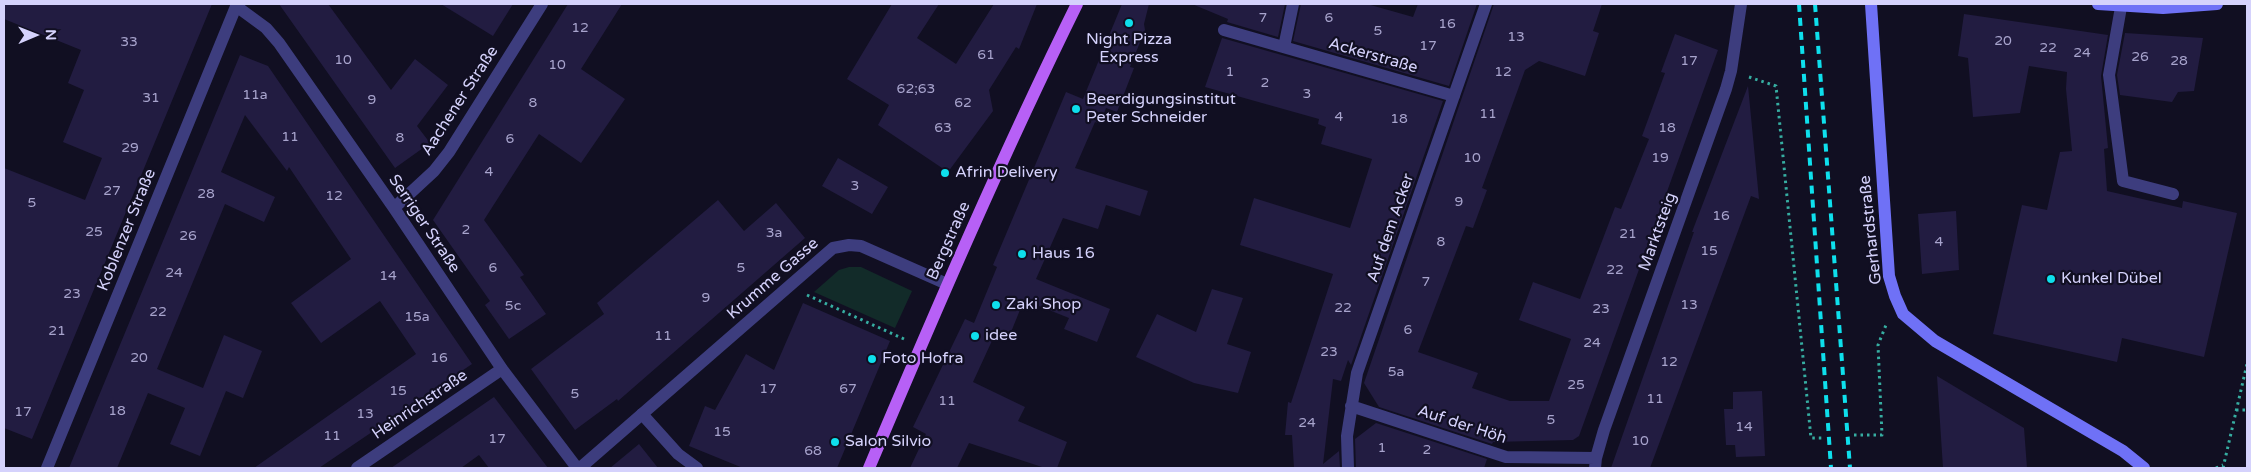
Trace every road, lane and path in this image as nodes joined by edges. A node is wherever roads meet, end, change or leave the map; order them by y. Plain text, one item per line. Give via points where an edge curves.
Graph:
1 (542, 4) edge
2 (1077, 4) edge
3 (1293, 4) edge
4 (1486, 4) edge
5 (1741, 4) edge
6 (1871, 4) edge
7 (2098, 4) edge
8 (2217, 4) edge
9 (237, 5) edge
10 (2121, 5) edge
11 (1224, 30) dead end
12 (1284, 47) junction
13 (1731, 71) junction
14 (1454, 96) junction
15 (2173, 194) dead end
16 (394, 208) junction
17 (947, 284) junction
18 (789, 287) junction
19 (1903, 314) junction
20 (920, 346) junction
21 (2247, 364) edge
22 (502, 369) junction
23 (1351, 406) junction
24 (2236, 410) junction
25 (2247, 410) edge
26 (642, 414) junction
27 (1854, 435) dead end
28 (1823, 438) dead end
29 (1596, 463) edge
30 (2224, 466) edge
31 (47, 468) edge
32 (357, 468) edge
33 (578, 468) edge
34 (697, 468) edge
35 (869, 468) edge
36 (1348, 468) edge
37 (2144, 468) edge
38 (2216, 468) edge

1 - 16 street, Aachener Straße via 449,152 434,171
2 - 17 main road, Bergstraße
3 - 12 street
4 - 14 street, Auf dem Acker
5 - 13 street, Marktsteig
6 - 19 street, Gerhardstraße via 1889,276
7 - 10 street
8 - 10 street via 2163,8
9 - 16 street, Serriger Straße via 279,43
9 - 31 street, Koblenzer Straße
10 - 15 street via 2109,75 2123,181
11 - 12 street, Ackerstraße
12 - 14 street, Ackerstraße
13 - 28 path via 1776,86 1810,438
13 - 29 street, Marktsteig
14 - 23 street, Auf dem Acker via 1357,373
16 - 22 street, Serriger Straße
17 - 18 street, Krumme Gasse via 861,246 849,245 833,248
17 - 20 main road, Bergstraße
18 - 20 path
18 - 26 street, Krumme Gasse
19 - 27 path via 1888,323 1878,345 1882,435
19 - 37 street, Gerhardstraße via 1936,341 2123,451
20 - 35 main road, Bergstraße
21 - 24 path
22 - 32 street, Heinrichstraße
22 - 33 street, Serriger Straße
23 - 29 street, Auf der Höh via 1506,457
23 - 36 street, Auf dem Acker via 1347,436
24 - 25 path
24 - 30 path
26 - 33 street, Krumme Gasse
26 - 34 street via 678,454
30 - 38 path

